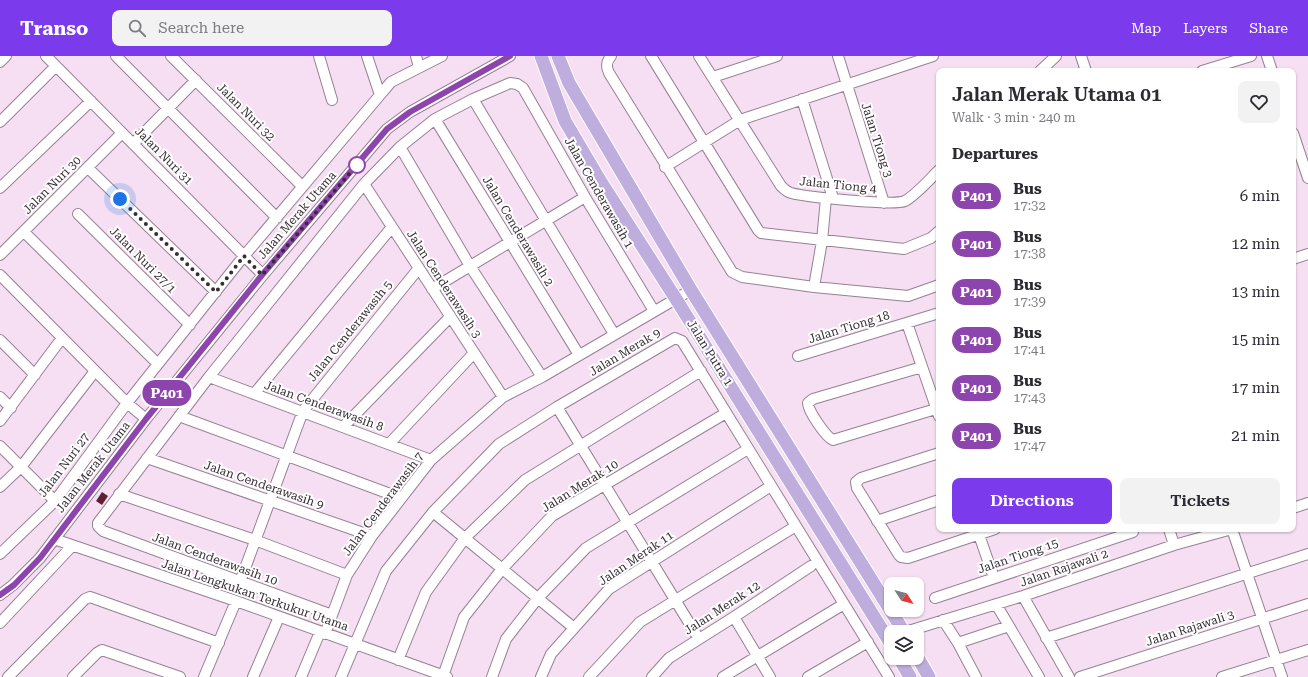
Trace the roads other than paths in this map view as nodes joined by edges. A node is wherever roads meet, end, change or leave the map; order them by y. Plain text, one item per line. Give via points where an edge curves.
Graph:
1 (6, 56) edge
2 (46, 56) edge
3 (116, 56) edge
4 (171, 56) edge
5 (319, 56) edge
6 (367, 56) edge
7 (416, 56) edge
8 (442, 56) edge
9 (510, 56) edge
10 (541, 56) edge
11 (558, 56) edge
12 (611, 56) edge
13 (651, 56) edge
14 (699, 56) edge
15 (777, 56) edge
16 (838, 56) edge
17 (932, 56) edge
18 (1056, 56) edge
19 (1251, 56) edge
20 (1267, 56) edge
21 (1085, 57) edge
22 (0, 62) edge
23 (56, 66) junction
24 (419, 67) junction
25 (1043, 68) edge
26 (1086, 68) edge
27 (1212, 68) edge
28 (1271, 68) edge
29 (713, 77) junction
30 (196, 80) junction
31 (846, 84) junction
32 (380, 95) junction
33 (473, 98) junction
34 (802, 99) junction
35 (332, 100) dead end
36 (90, 101) junction
37 (168, 109) junction
38 (435, 119) junction
39 (740, 120) junction
40 (0, 122) edge
41 (122, 133) junction
42 (1296, 142) edge
43 (704, 143) junction
44 (133, 144) junction
45 (400, 146) junction
46 (665, 167) junction
47 (88, 168) junction
48 (936, 173) edge
49 (1308, 178) edge
50 (364, 184) junction
51 (302, 186) junction
52 (0, 188) edge
53 (585, 197) junction
54 (829, 198) junction
55 (884, 203) junction
56 (78, 214) dead end
57 (277, 218) junction
58 (546, 221) junction
59 (392, 227) junction
60 (24, 232) junction
61 (936, 233) edge
62 (822, 241) junction
63 (510, 242) junction
64 (1308, 254) edge
65 (0, 255) edge
66 (244, 256) junction
67 (1296, 258) edge
68 (470, 266) junction
69 (418, 268) junction
70 (0, 275) edge
71 (262, 275) junction
72 (936, 286) edge
73 (814, 287) junction
74 (432, 289) junction
75 (691, 290) junction
76 (216, 292) junction
77 (676, 299) junction
78 (654, 311) junction
79 (936, 314) edge
80 (450, 317) junction
81 (907, 322) junction
82 (190, 325) junction
83 (614, 334) junction
84 (62, 338) junction
85 (0, 340) edge
86 (474, 353) junction
87 (579, 355) junction
88 (798, 356) dead end
89 (158, 364) junction
90 (922, 367) junction
91 (95, 371) junction
92 (701, 371) junction
93 (35, 374) junction
94 (209, 377) junction
95 (542, 377) junction
96 (254, 394) junction
97 (503, 397) junction
98 (0, 398) edge
99 (127, 403) junction
100 (936, 406) edge
101 (557, 407) junction
102 (11, 408) junction
103 (303, 411) junction
104 (936, 412) edge
105 (726, 413) junction
106 (179, 416) junction
107 (146, 419) junction
108 (0, 422) edge
109 (343, 427) junction
110 (389, 444) junction
111 (0, 446) edge
112 (581, 446) junction
113 (748, 448) junction
114 (936, 454) edge
115 (286, 455) junction
116 (147, 458) junction
117 (431, 460) junction
118 (21, 466) junction
119 (604, 485) junction
120 (771, 486) junction
121 (0, 487) edge
122 (119, 494) junction
123 (401, 498) junction
124 (270, 500) junction
125 (55, 501) junction
126 (936, 501) edge
127 (1308, 503) edge
128 (1296, 507) edge
129 (433, 512) junction
130 (877, 521) junction
131 (628, 524) junction
132 (796, 526) junction
133 (978, 532) edge
134 (1133, 532) dead end
135 (1170, 532) edge
136 (1221, 532) edge
137 (1233, 532) edge
138 (372, 536) junction
139 (465, 538) junction
140 (54, 539) junction
141 (255, 540) junction
142 (1174, 545) junction
143 (72, 546) junction
144 (0, 554) edge
145 (1308, 554) edge
146 (652, 562) junction
147 (811, 566) dead end
148 (502, 569) junction
149 (1247, 574) junction
150 (347, 575) junction
151 (994, 578) junction
152 (240, 582) junction
153 (0, 595) edge
154 (1023, 596) junction
155 (538, 598) junction
156 (935, 598) dead end
157 (236, 601) junction
158 (675, 601) junction
159 (844, 604) junction
160 (996, 604) junction
161 (1308, 604) edge
162 (332, 615) junction
163 (279, 617) junction
164 (734, 617) junction
165 (1262, 618) junction
166 (943, 620) junction
167 (0, 622) edge
168 (900, 625) edge
169 (924, 626) edge
170 (1009, 626) junction
171 (574, 628) junction
172 (884, 631) edge
173 (322, 633) junction
174 (1046, 638) junction
175 (699, 639) junction
176 (868, 642) junction
177 (218, 643) junction
178 (356, 644) junction
179 (958, 644) junction
180 (1308, 650) edge
181 (757, 656) junction
182 (398, 660) junction
183 (1276, 660) junction
184 (903, 665) edge
185 (922, 665) edge
186 (419, 672) edge
187 (445, 676) edge
188 (8, 677) edge
189 (73, 677) edge
190 (180, 677) edge
191 (204, 677) edge
192 (253, 677) edge
193 (301, 677) edge
194 (342, 677) edge
195 (492, 677) edge
196 (541, 677) edge
197 (589, 677) edge
198 (652, 677) edge
199 (723, 677) edge
200 (770, 677) edge
201 (808, 677) edge
202 (889, 677) edge
203 (910, 677) edge
204 (928, 677) edge
205 (976, 677) edge
206 (1039, 677) edge
207 (1069, 677) edge
208 (1080, 677) edge
209 (1222, 677) edge
210 (1282, 677) edge

1 - 22 street
2 - 23 street, Jalan Nuri 31
3 - 37 street
4 - 30 street, Jalan Nuri 32
5 - 35 street
6 - 32 street
7 - 24 street
8 - 24 street, Jalan Nuri 27
9 - 71 street, Jalan Merak Utama via 410,112 387,129
10 - 77 main road, Jalan Putra 1 via 565,121
11 - 75 main road, Jalan Putra 1 via 569,83
12 - 46 street via 607,61 609,73
13 - 43 street
14 - 29 street, Jalan Tiong 4
15 - 29 street
16 - 31 street, Jalan Tiong 3
17 - 31 street
18 - 25 street
19 - 27 street
20 - 28 street
21 - 26 street
23 - 36 street, Jalan Nuri 31
23 - 40 street
24 - 32 street, Jalan Nuri 27 via 391,82
29 - 39 street, Jalan Tiong 4
30 - 37 street
30 - 51 street, Jalan Nuri 32
31 - 34 street
31 - 55 street, Jalan Tiong 3
32 - 51 street, Jalan Nuri 27
33 - 38 street
33 - 53 street, Jalan Cenderawasih 1 via 510,83 523,88
33 - 58 street
34 - 39 street
34 - 54 street
36 - 41 street, Jalan Nuri 31
36 - 52 street
37 - 44 street
37 - 57 street
38 - 45 street
38 - 63 street, Jalan Cenderawasih 2
39 - 43 street
39 - 54 street, Jalan Tiong 4 via 785,190 794,194
41 - 44 street, Jalan Nuri 31
41 - 47 street, Jalan Nuri 30
42 - 49 street
43 - 46 street
43 - 62 street via 759,232
44 - 66 street, Jalan Nuri 31
45 - 50 street
45 - 68 street
46 - 73 street via 732,272 742,277
47 - 60 street, Jalan Nuri 30
47 - 76 street
48 - 55 street, Jalan Tiong 4 via 904,201
50 - 59 street, Jalan Cenderawasih 3
50 - 94 street
51 - 57 street, Jalan Nuri 27
53 - 58 street
53 - 78 street, Jalan Cenderawasih 1
54 - 55 street, Jalan Tiong 4
54 - 62 street
56 - 82 street, Jalan Nuri 27/1
57 - 66 street, Jalan Nuri 27
58 - 63 street
58 - 83 street
59 - 69 street, Jalan Cenderawasih 3
59 - 96 street
60 - 65 street, Jalan Nuri 30
60 - 89 street
61 - 62 street via 931,238 904,249
62 - 73 street
63 - 68 street
63 - 87 street, Jalan Cenderawasih 2
64 - 67 street
66 - 71 street, Jalan Nuri 31
66 - 76 street, Jalan Nuri 27
68 - 74 street
68 - 95 street
69 - 74 street, Jalan Cenderawasih 3
69 - 103 street, Jalan Cenderawasih 5
70 - 84 street
71 - 107 street, Jalan Merak Utama
72 - 73 street via 908,296
74 - 80 street, Jalan Cenderawasih 3
75 - 77 street, Jalan Cenderawasih 7
75 - 168 main road, Jalan Putra 1
76 - 82 street, Jalan Nuri 27
77 - 78 street, Jalan Cenderawasih 7
77 - 172 main road, Jalan Putra 1
78 - 83 street, Jalan Cenderawasih 7
79 - 81 street, Jalan Tiong 18
80 - 86 street, Jalan Cenderawasih 3
80 - 109 street
81 - 88 street, Jalan Tiong 18
81 - 90 street
82 - 89 street, Jalan Nuri 27
83 - 87 street, Jalan Cenderawasih 7
84 - 91 street
84 - 93 street
85 - 93 street
86 - 97 street, Jalan Cenderawasih 3
86 - 110 street
87 - 95 street, Jalan Cenderawasih 7
89 - 99 street, Jalan Nuri 27
90 - 100 street
90 - 104 street via 813,398 808,403 809,410 828,437 833,440
91 - 99 street
91 - 118 street
92 - 101 street, Jalan Merak 9 via 682,341 675,338
92 - 105 street, Jalan Merak 9
92 - 112 street
93 - 102 street
94 - 96 street, Jalan Cenderawasih 8
94 - 106 street
95 - 97 street, Jalan Cenderawasih 7
96 - 103 street, Jalan Cenderawasih 8
97 - 117 street, Jalan Cenderawasih 7
98 - 102 street
99 - 107 street
99 - 125 street, Jalan Nuri 27
101 - 112 street
101 - 129 street, Jalan Merak 9 via 499,444
102 - 108 street
103 - 109 street, Jalan Cenderawasih 8
103 - 115 street, Jalan Cenderawasih 5
105 - 113 street, Jalan Merak 9
105 - 119 street, Jalan Merak 10
106 - 115 street
106 - 116 street
107 - 140 street, Jalan Merak Utama
109 - 110 street, Jalan Cenderawasih 8
110 - 117 street, Jalan Cenderawasih 8
111 - 118 street
112 - 119 street
112 - 139 street via 525,480
113 - 120 street, Jalan Merak 9
113 - 131 street
114 - 130 street via 858,479 857,488
115 - 123 street
115 - 124 street, Jalan Cenderawasih 5
116 - 122 street
116 - 124 street, Jalan Cenderawasih 9
117 - 123 street, Jalan Cenderawasih 7
118 - 121 street
118 - 125 street
119 - 131 street
119 - 148 street, Jalan Merak 10 via 552,516
120 - 132 street, Jalan Merak 9
120 - 146 street, Jalan Merak 11
122 - 141 street
122 - 152 street, Jalan Cenderawasih 10 via 99,520 98,526 103,531
123 - 138 street, Jalan Cenderawasih 7
124 - 138 street, Jalan Cenderawasih 9
124 - 141 street, Jalan Cenderawasih 5
125 - 144 street, Jalan Nuri 27
126 - 130 street
127 - 128 street
129 - 139 street
129 - 178 street, Jalan Merak 9 via 386,571
130 - 133 street via 899,555 905,558
131 - 146 street
131 - 155 street via 586,548
132 - 158 street
132 - 159 street, Jalan Merak 9
133 - 151 street
134 - 151 street, Jalan Tiong 15
135 - 142 street
136 - 142 street, Jalan Rajawali 2
137 - 149 street
138 - 150 street, Jalan Cenderawasih 7
139 - 148 street
139 - 182 street via 426,592
140 - 143 street, Jalan Lengkukan Terkukur Utama
140 - 153 street, Jalan Merak Utama via 14,585
141 - 150 street
141 - 152 street, Jalan Cenderawasih 5
142 - 154 street, Jalan Rajawali 2
143 - 157 street, Jalan Lengkukan Terkukur Utama
143 - 167 street
145 - 149 street
146 - 158 street
146 - 171 street, Jalan Merak 11 via 609,589
147 - 164 street, Jalan Merak 12
148 - 155 street
148 - 187 street, Jalan Merak 10 via 464,617
149 - 165 street
149 - 174 street
150 - 162 street, Jalan Cenderawasih 7
151 - 156 street, Jalan Tiong 15
152 - 162 street, Jalan Cenderawasih 10
154 - 160 street, Jalan Rajawali 2
154 - 174 street
155 - 171 street
155 - 195 street via 506,639
157 - 163 street, Jalan Lengkukan Terkukur Utama
157 - 177 street
158 - 175 street
158 - 197 street via 640,622
159 - 176 street, Jalan Merak 9
159 - 181 street
160 - 166 street, Jalan Rajawali 2
160 - 170 street
161 - 165 street, Jalan Rajawali 3
162 - 173 street, Jalan Cenderawasih 7
163 - 173 street, Jalan Lengkukan Terkukur Utama
163 - 192 street
164 - 175 street, Jalan Merak 12
164 - 181 street
165 - 183 street
165 - 208 street, Jalan Rajawali 3
166 - 169 street, Jalan Rajawali 2
166 - 179 street
170 - 179 street
170 - 206 street
171 - 196 street, Jalan Merak 11 via 551,654
173 - 178 street, Jalan Lengkukan Terkukur Utama
173 - 193 street, Jalan Cenderawasih 7
174 - 207 street
175 - 198 street, Jalan Merak 12 via 669,658
176 - 201 street
176 - 202 street, Jalan Merak 9
177 - 188 street via 90,596
177 - 191 street
178 - 182 street, Jalan Lengkukan Terkukur Utama
178 - 194 street, Jalan Merak 9
179 - 205 street
180 - 183 street
181 - 199 street
181 - 200 street
182 - 186 street, Jalan Lengkukan Terkukur Utama
183 - 209 street
183 - 210 street
184 - 203 main road
185 - 204 main road
186 - 187 street, Jalan Lengkukan Terkukur Utama
189 - 190 street via 102,650

